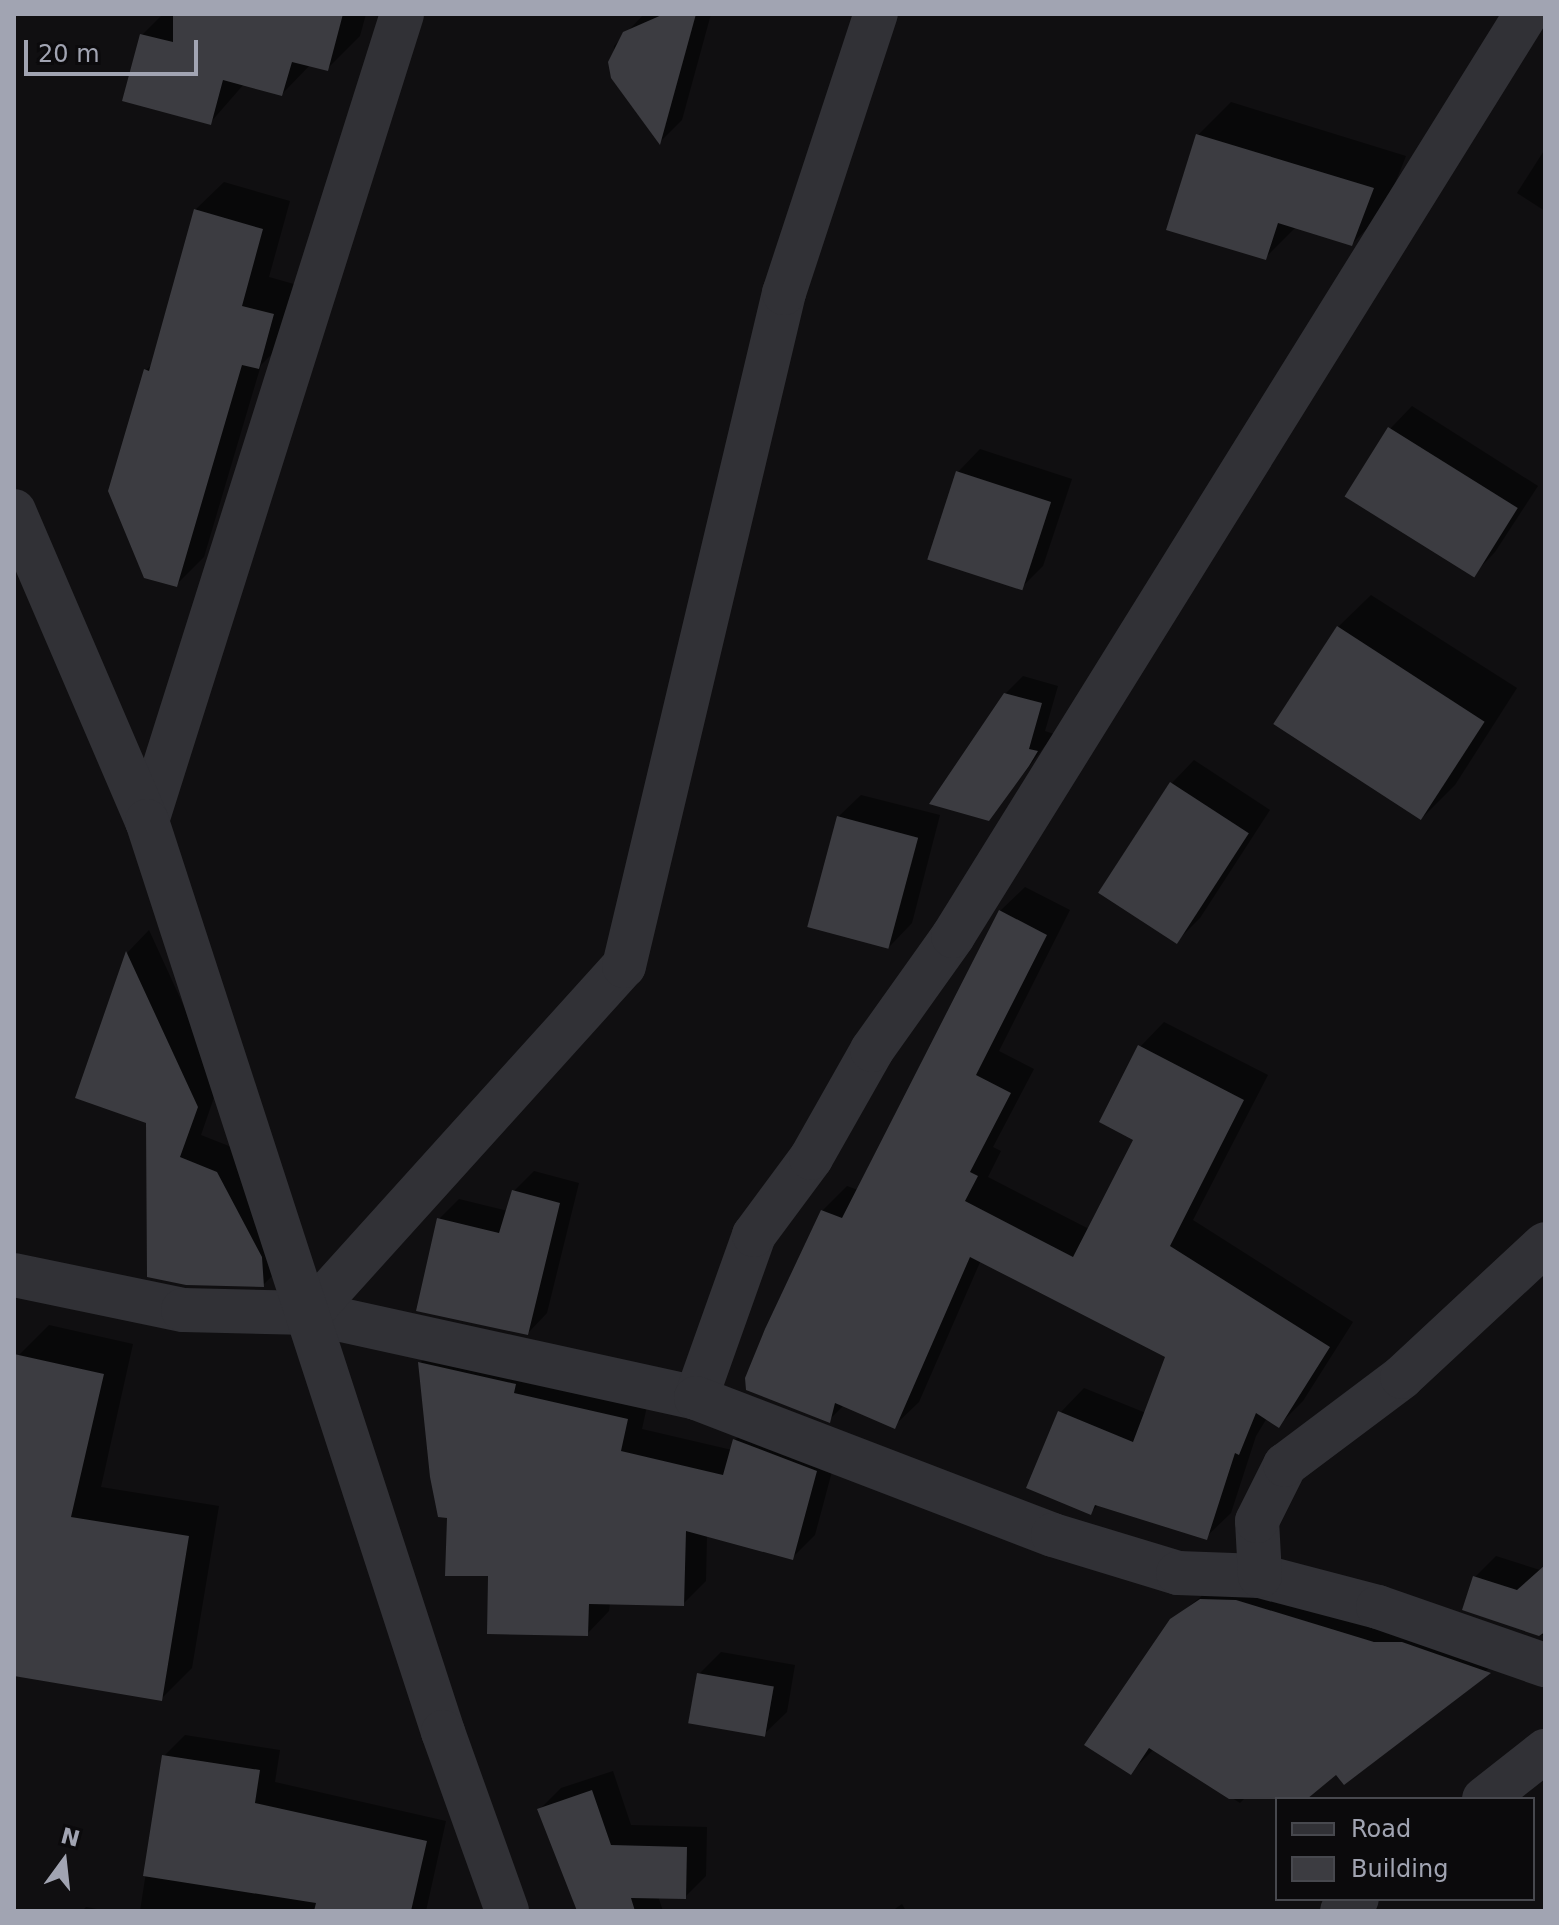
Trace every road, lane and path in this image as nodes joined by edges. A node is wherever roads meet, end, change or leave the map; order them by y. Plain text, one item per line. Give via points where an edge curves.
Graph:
1 (402, 14) edge
2 (876, 14) edge
3 (1526, 14) edge
4 (14, 511) edge
5 (147, 821) junction
6 (1545, 1244) edge
7 (14, 1275) edge
8 (310, 1313) junction
9 (696, 1398) junction
10 (1260, 1576) junction
11 (1545, 1665) edge
12 (1545, 1751) edge
13 (1487, 1797) edge
14 (507, 1911) edge

1 - 5 street
2 - 8 street via 784,293 624,966
3 - 9 street via 953,936 872,1050 811,1158 754,1235
4 - 5 street
5 - 8 street
6 - 10 street via 1402,1377 1285,1465 1257,1521
7 - 8 street via 183,1310
8 - 9 street
8 - 14 street via 443,1732
9 - 10 street via 1053,1535 1178,1573
10 - 11 street via 1378,1607
12 - 13 street

